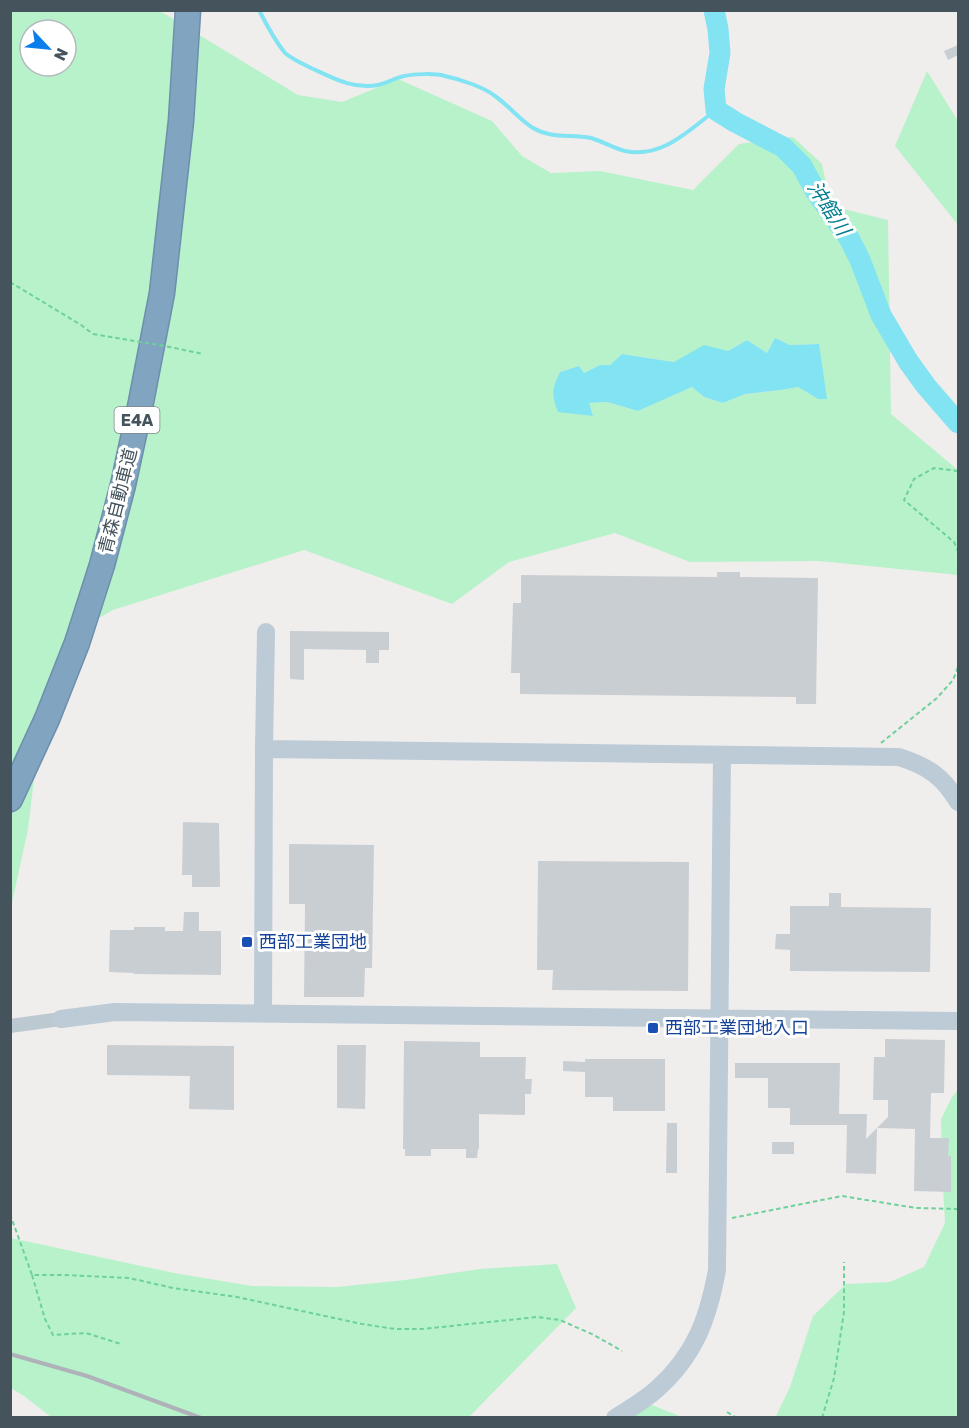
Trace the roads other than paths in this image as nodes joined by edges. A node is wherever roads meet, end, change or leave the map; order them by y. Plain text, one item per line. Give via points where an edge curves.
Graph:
1 (188, 17) edge
2 (266, 632) dead end
3 (264, 748) junction
4 (722, 756) junction
5 (10, 799) edge
6 (958, 802) edge
7 (263, 1013) junction
8 (61, 1019) joint
9 (720, 1019) junction
10 (958, 1021) edge
11 (10, 1026) edge
12 (615, 1418) edge

1 - 5 highway, 青森自動車道 / E4A via 162,292 125,474 77,643
2 - 3 street
3 - 4 street
3 - 7 street
4 - 6 street via 899,757 935,773
4 - 9 street
7 - 8 street via 115,1012
7 - 9 street
8 - 11 street
9 - 10 street
9 - 12 street via 717,1270 712,1299 702,1328 673,1373 656,1390

